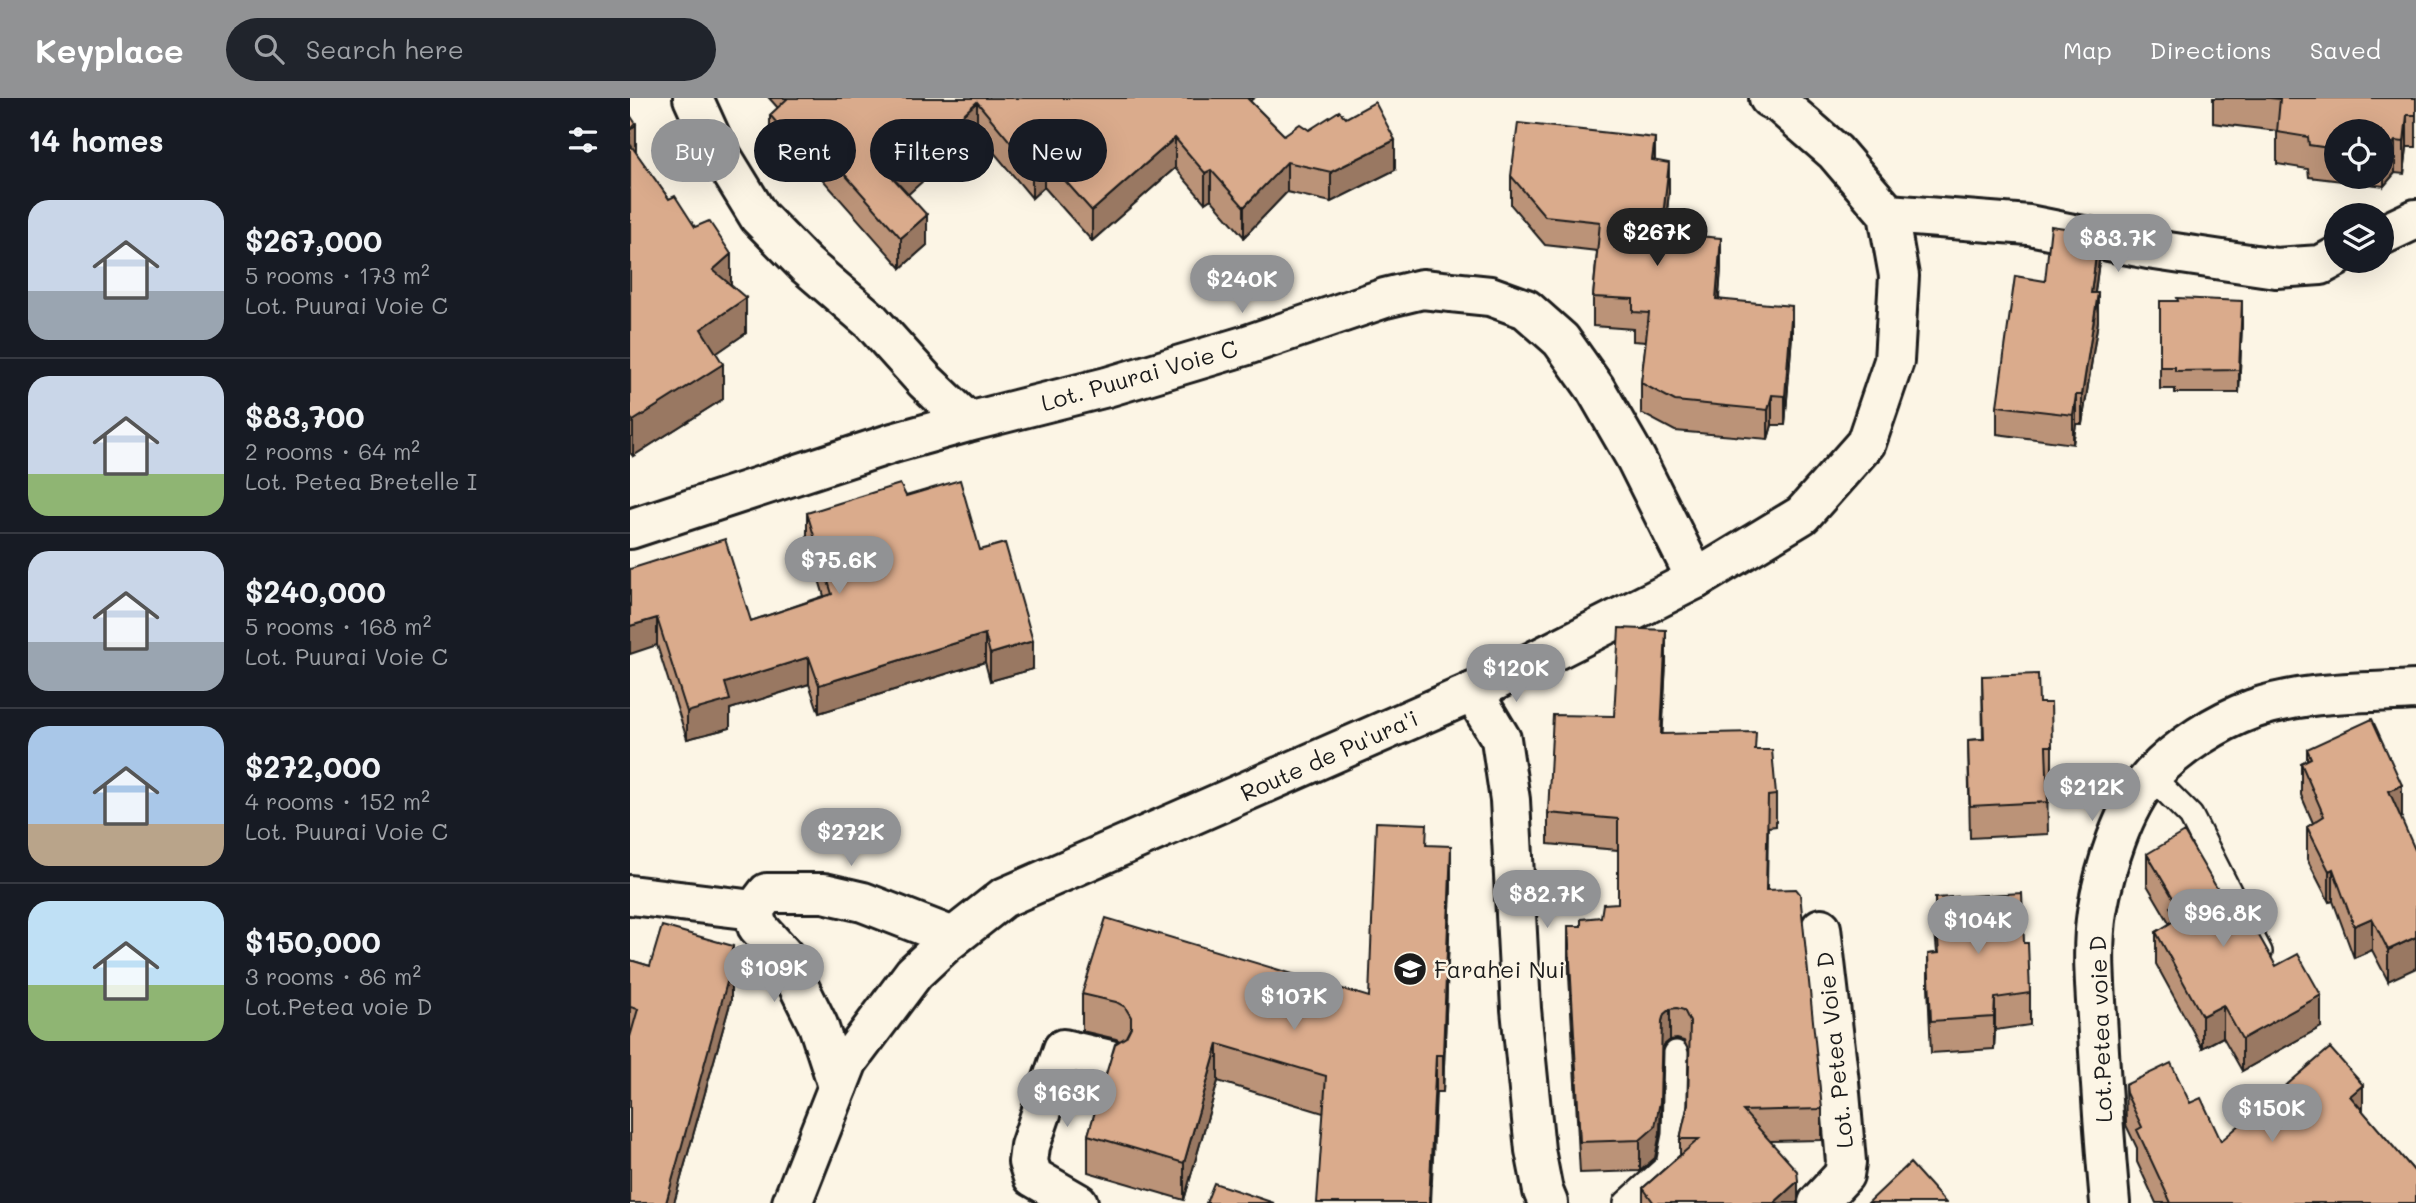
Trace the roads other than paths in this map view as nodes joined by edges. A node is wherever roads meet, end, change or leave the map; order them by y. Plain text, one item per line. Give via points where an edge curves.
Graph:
1 (693, 98) edge
2 (1769, 98) edge
3 (1888, 214) junction
4 (2416, 219) edge
5 (2394, 229) edge
6 (2324, 263) edge
7 (968, 422) junction
8 (630, 529) edge
9 (1696, 579) junction
10 (2416, 690) edge
11 (1473, 692) junction
12 (2151, 776) junction
13 (630, 895) edge
14 (754, 910) junction
15 (1821, 928) dead end
16 (953, 937) junction
17 (2260, 952) edge
18 (1676, 1053) dead end
19 (1110, 1060) edge
20 (838, 1086) junction
21 (1535, 1150) junction
22 (792, 1203) edge
23 (1078, 1203) edge
24 (1531, 1203) edge
25 (1548, 1203) edge
26 (1626, 1203) edge
27 (1818, 1203) edge
28 (2110, 1203) edge

1 - 7 street via 713,142 759,217 871,321
2 - 3 street via 1835,152
3 - 6 street via 2029,225 2276,268
3 - 9 street, Route de Pu'ura'i via 1899,276 1894,361 1866,443 1802,515
4 - 5 street
7 - 8 street, Lot. Puurai Voie C
7 - 9 street, Lot. Puurai Voie C via 1107,387 1422,289 1490,296 1526,309 1561,340 1636,458
9 - 11 street, Route de Pu'ura'i
10 - 12 street, Lot.Petea voie D via 2309,695 2254,709 2210,728
11 - 16 street, Route de Pu'ura'i via 1003,898
11 - 21 street via 1501,740 1510,800 1521,1009
12 - 17 lane via 2191,816
12 - 28 street, Lot.Petea voie D via 2126,817 2105,871 2097,914 2094,966
13 - 14 street
14 - 16 street via 767,893 824,893 863,902
14 - 20 street via 757,926 783,955 818,1025
15 - 27 street, Lot. Petea Voie D via 1846,1162 1844,1175
16 - 20 street, Route de Pu'ura'i via 914,973 848,1061
18 - 26 lane via 1674,1135 1668,1165
19 - 23 street via 1063,1049 1030,1146 1028,1163 1033,1177
20 - 22 street, Route de Pu'ura'i
21 - 24 lane
21 - 25 street

